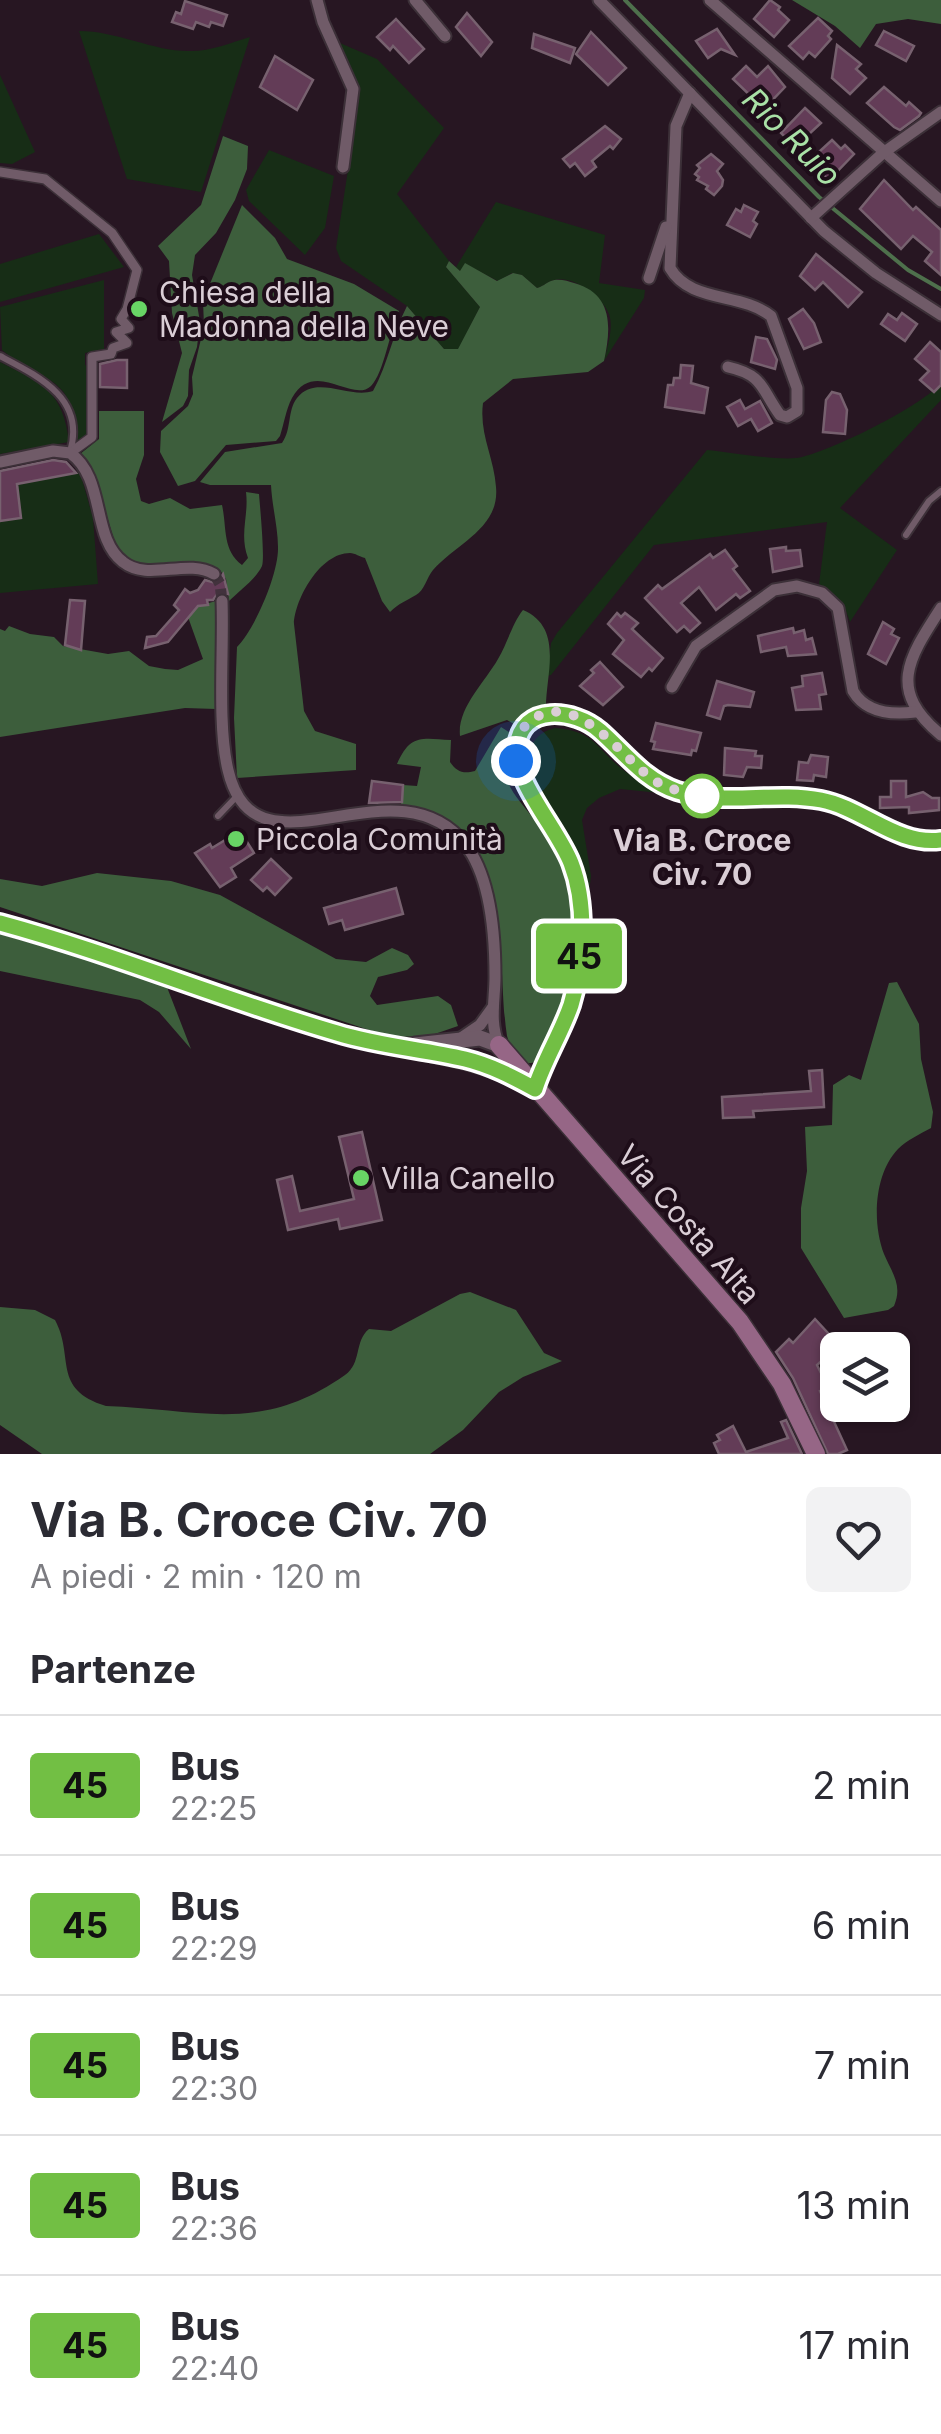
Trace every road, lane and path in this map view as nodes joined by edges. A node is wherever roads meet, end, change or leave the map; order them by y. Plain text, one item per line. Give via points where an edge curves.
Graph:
1 (317, 0) edge
2 (414, 0) edge
3 (599, 0) edge
4 (710, 0) edge
5 (445, 36) dead end
6 (690, 93) junction
7 (941, 112) edge
8 (884, 153) junction
9 (343, 167) dead end
10 (0, 172) edge
11 (941, 201) edge
12 (671, 213) junction
13 (816, 214) junction
14 (649, 278) dead end
15 (941, 315) edge
16 (0, 356) edge
17 (728, 367) dead end
18 (70, 453) junction
19 (0, 462) edge
20 (941, 491) edge
21 (906, 536) dead end
22 (214, 574) dead end
23 (222, 601) tunnel mouth
24 (941, 608) edge
25 (672, 687) dead end
26 (915, 712) junction
27 (941, 736) edge
28 (238, 795) junction
29 (218, 816) dead end
30 (941, 840) edge
31 (0, 924) edge
32 (493, 1007) junction
33 (461, 1039) junction
34 (499, 1045) junction
35 (388, 1046) junction
36 (464, 1059) junction
37 (535, 1089) junction
38 (816, 1454) edge

1 - 9 street via 352,89
2 - 5 street
3 - 6 street
4 - 8 street
6 - 12 street via 676,126
6 - 13 street
7 - 8 street
8 - 11 street
8 - 13 street
10 - 18 street via 45,179 112,233 137,270 121,319 128,328 116,332 127,343 92,356 92,437
12 - 14 street
12 - 17 street via 670,268 676,279 771,316 797,388 797,411 780,415 763,384
13 - 15 street via 876,273
16 - 18 lane via 67,402
18 - 19 street
18 - 22 street via 88,472 121,561 131,568
20 - 21 lane
23 - 28 street via 226,756
24 - 26 street via 912,659
25 - 26 street via 696,646 774,590 798,586 822,593 838,608 858,699 885,712
26 - 27 street
28 - 29 lane
28 - 32 street via 282,824 400,809 448,827 472,853 484,884
30 - 37 street via 914,840 822,800 716,798 676,790 634,765 584,719 552,713 529,721 518,738 516,761 572,865 580,942 570,1006
31 - 35 street
32 - 33 street
32 - 34 street
33 - 34 street
33 - 35 street
34 - 36 street
34 - 37 main road, Via Costa Alta
35 - 36 street
36 - 37 street
37 - 38 main road, Via Costa Alta via 740,1322 782,1384

